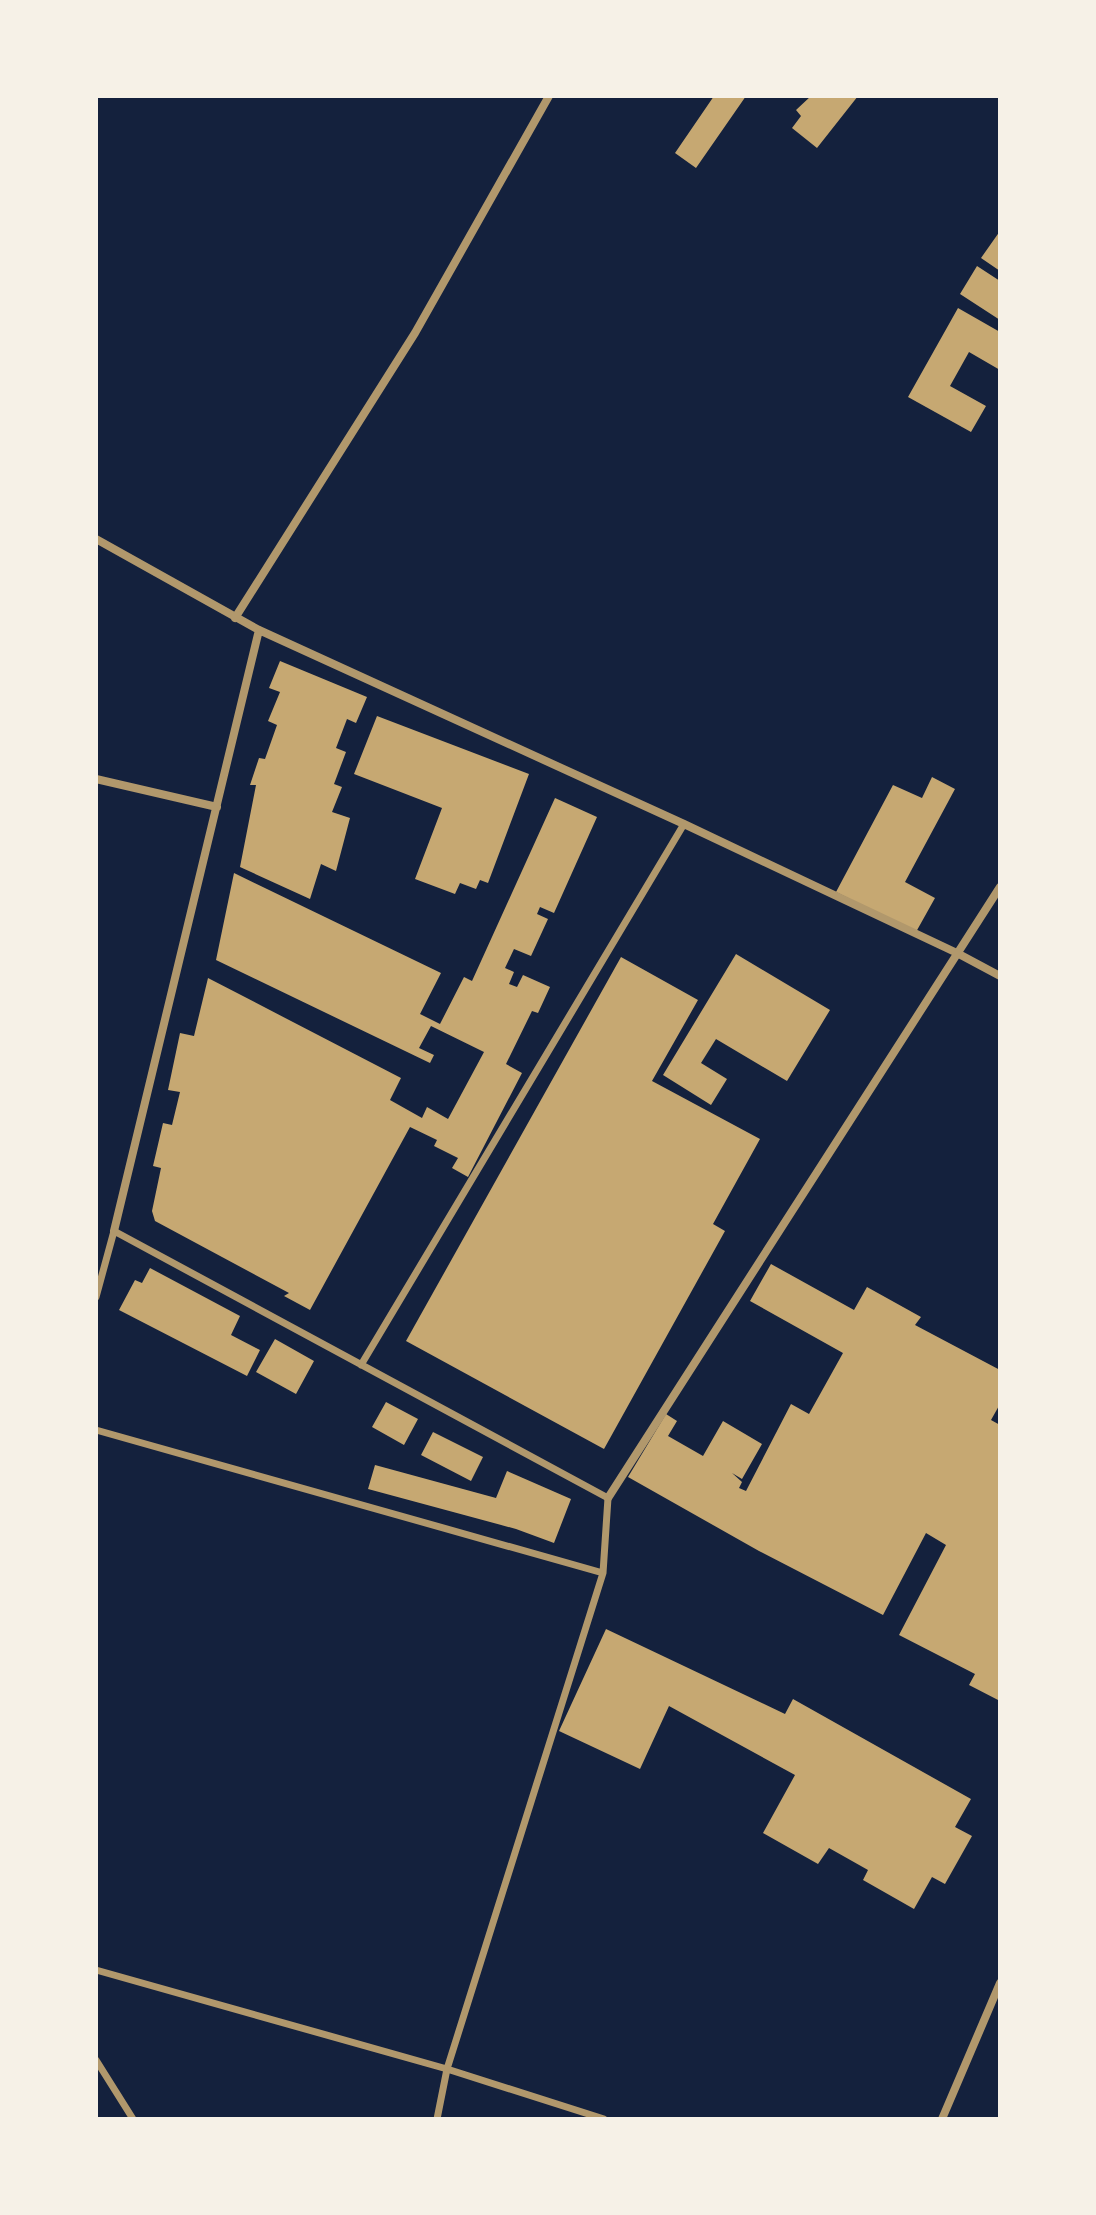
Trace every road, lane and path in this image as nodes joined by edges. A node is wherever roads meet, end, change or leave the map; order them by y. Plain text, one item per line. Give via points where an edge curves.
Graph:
1 (549, 96) edge
2 (96, 539) edge
3 (235, 618) junction
4 (259, 630) junction
5 (96, 779) edge
6 (217, 807) junction
7 (684, 824) junction
8 (1000, 887) edge
9 (957, 953) junction
10 (1000, 976) edge
11 (114, 1231) junction
12 (96, 1297) edge
13 (361, 1365) junction
14 (96, 1430) edge
15 (608, 1498) junction
16 (603, 1573) junction
17 (96, 1970) edge
18 (1000, 1983) edge
19 (96, 2060) edge
20 (447, 2069) junction
21 (133, 2119) edge
22 (437, 2119) edge
23 (604, 2119) edge
24 (942, 2119) edge

1 - 3 street via 415,333
2 - 3 street
3 - 4 street
4 - 6 street
4 - 7 street
5 - 6 street
6 - 11 street
7 - 9 street
7 - 13 street
8 - 9 street
9 - 10 street
9 - 15 street
11 - 12 street
11 - 13 street
13 - 15 street
14 - 16 street
15 - 16 street
16 - 20 street
17 - 20 street
18 - 24 street
19 - 21 street
20 - 22 street
20 - 23 street

